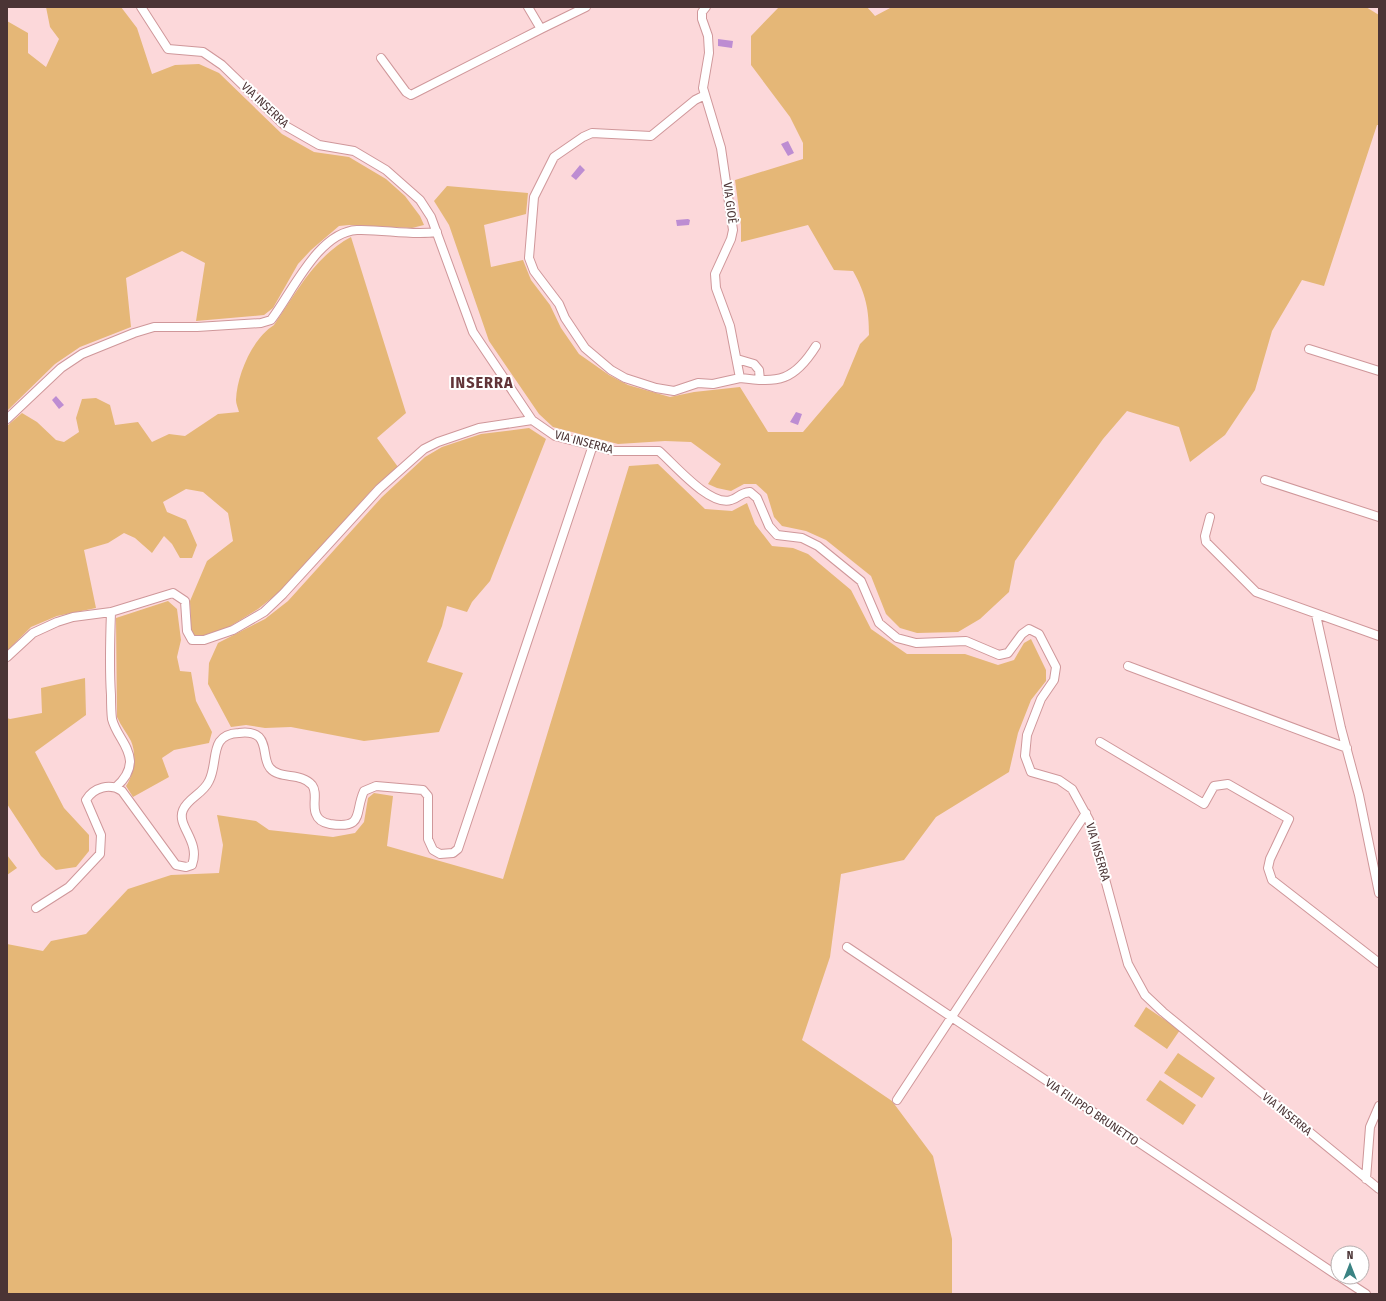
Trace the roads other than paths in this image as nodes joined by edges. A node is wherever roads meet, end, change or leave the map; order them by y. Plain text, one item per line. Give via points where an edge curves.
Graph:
1 (141, 7) edge
2 (528, 7) edge
3 (586, 7) edge
4 (705, 7) edge
5 (541, 29) junction
6 (381, 58) dead end
7 (705, 95) junction
8 (437, 232) junction
9 (816, 346) dead end
10 (1309, 349) dead end
11 (737, 359) junction
12 (1379, 371) edge
13 (740, 378) junction
14 (760, 380) junction
15 (7, 419) edge
16 (532, 420) junction
17 (593, 445) junction
18 (1265, 480) dead end
19 (1210, 517) dead end
20 (1379, 517) edge
21 (111, 612) junction
22 (1316, 614) junction
23 (1379, 636) edge
24 (7, 657) edge
25 (1128, 666) dead end
26 (1100, 742) dead end
27 (1347, 748) junction
28 (116, 787) junction
29 (1086, 813) junction
30 (1379, 893) edge
31 (36, 908) dead end
32 (846, 947) dead end
33 (1379, 963) edge
34 (952, 1017) junction
35 (897, 1100) dead end
36 (1379, 1106) edge
37 (1366, 1179) junction
38 (1379, 1189) edge
39 (1330, 1270) edge
40 (1352, 1285) edge
41 (1366, 1294) edge

1 - 8 street, VIA INSERRA via 168,49 204,52 222,65 284,125 319,145 354,150 396,178 420,200
2 - 5 street
3 - 5 street
4 - 7 street, VIA GIOÈ via 702,19 708,36 709,53
5 - 6 street via 411,95
7 - 11 street, VIA GIOÈ via 721,148 733,230 715,274 716,288 730,326
7 - 13 street via 695,100 651,136 592,133 554,157 534,198 529,258 534,271 559,304 585,348 625,378 674,391 698,383 713,384
8 - 15 street via 415,234 347,231 315,256 271,320 261,323 197,327 154,326 134,333 82,354 61,368
8 - 16 street, VIA INSERRA via 474,332
9 - 14 street via 794,373 782,380
10 - 12 street
11 - 13 street, VIA GIOÈ
11 - 14 street via 754,364 759,370
13 - 14 street
16 - 17 street, VIA INSERRA via 555,436
16 - 21 street via 479,428 424,449 379,489 283,594 264,612 233,630 204,640 192,640 187,631 185,602 173,593
17 - 28 street via 458,849 453,853 440,854 430,845 428,796 423,790 376,786 369,788 364,791 359,813 352,823 345,826 326,823 315,813 312,786 302,778 277,773 270,768 260,738 246,732 224,736 220,740 210,781 204,790 186,804 182,812 182,822 194,845 192,865 176,865 122,791
17 - 29 street, VIA INSERRA via 614,451 659,451 700,489 718,500 731,500 742,493 750,492 757,498 769,526 777,535 802,538 818,546 861,581 878,623 897,638 916,643 966,641 999,655 1008,653 1029,629 1039,634 1056,667 1054,680 1041,699 1027,735 1025,756 1031,772 1059,780 1072,789
18 - 20 street
19 - 22 street via 1206,542 1256,592
21 - 24 street via 73,616 57,622 33,633
21 - 28 street via 112,718 116,731 128,749 130,762 124,780
22 - 23 street
22 - 27 street
25 - 27 street
26 - 33 street via 1204,804 1214,786 1228,784 1289,819 1270,859 1268,868 1272,880
27 - 30 street via 1360,795
28 - 31 street via 101,787 86,800 101,835 100,854 69,887
29 - 34 street
29 - 37 street, VIA INSERRA via 1128,964 1145,995
32 - 34 street, VIA FILIPPO BRUNETTO
34 - 35 street
34 - 39 street, VIA FILIPPO BRUNETTO
36 - 37 street via 1370,1127
37 - 38 street, VIA INSERRA
40 - 41 street, VIA FILIPPO BRUNETTO

